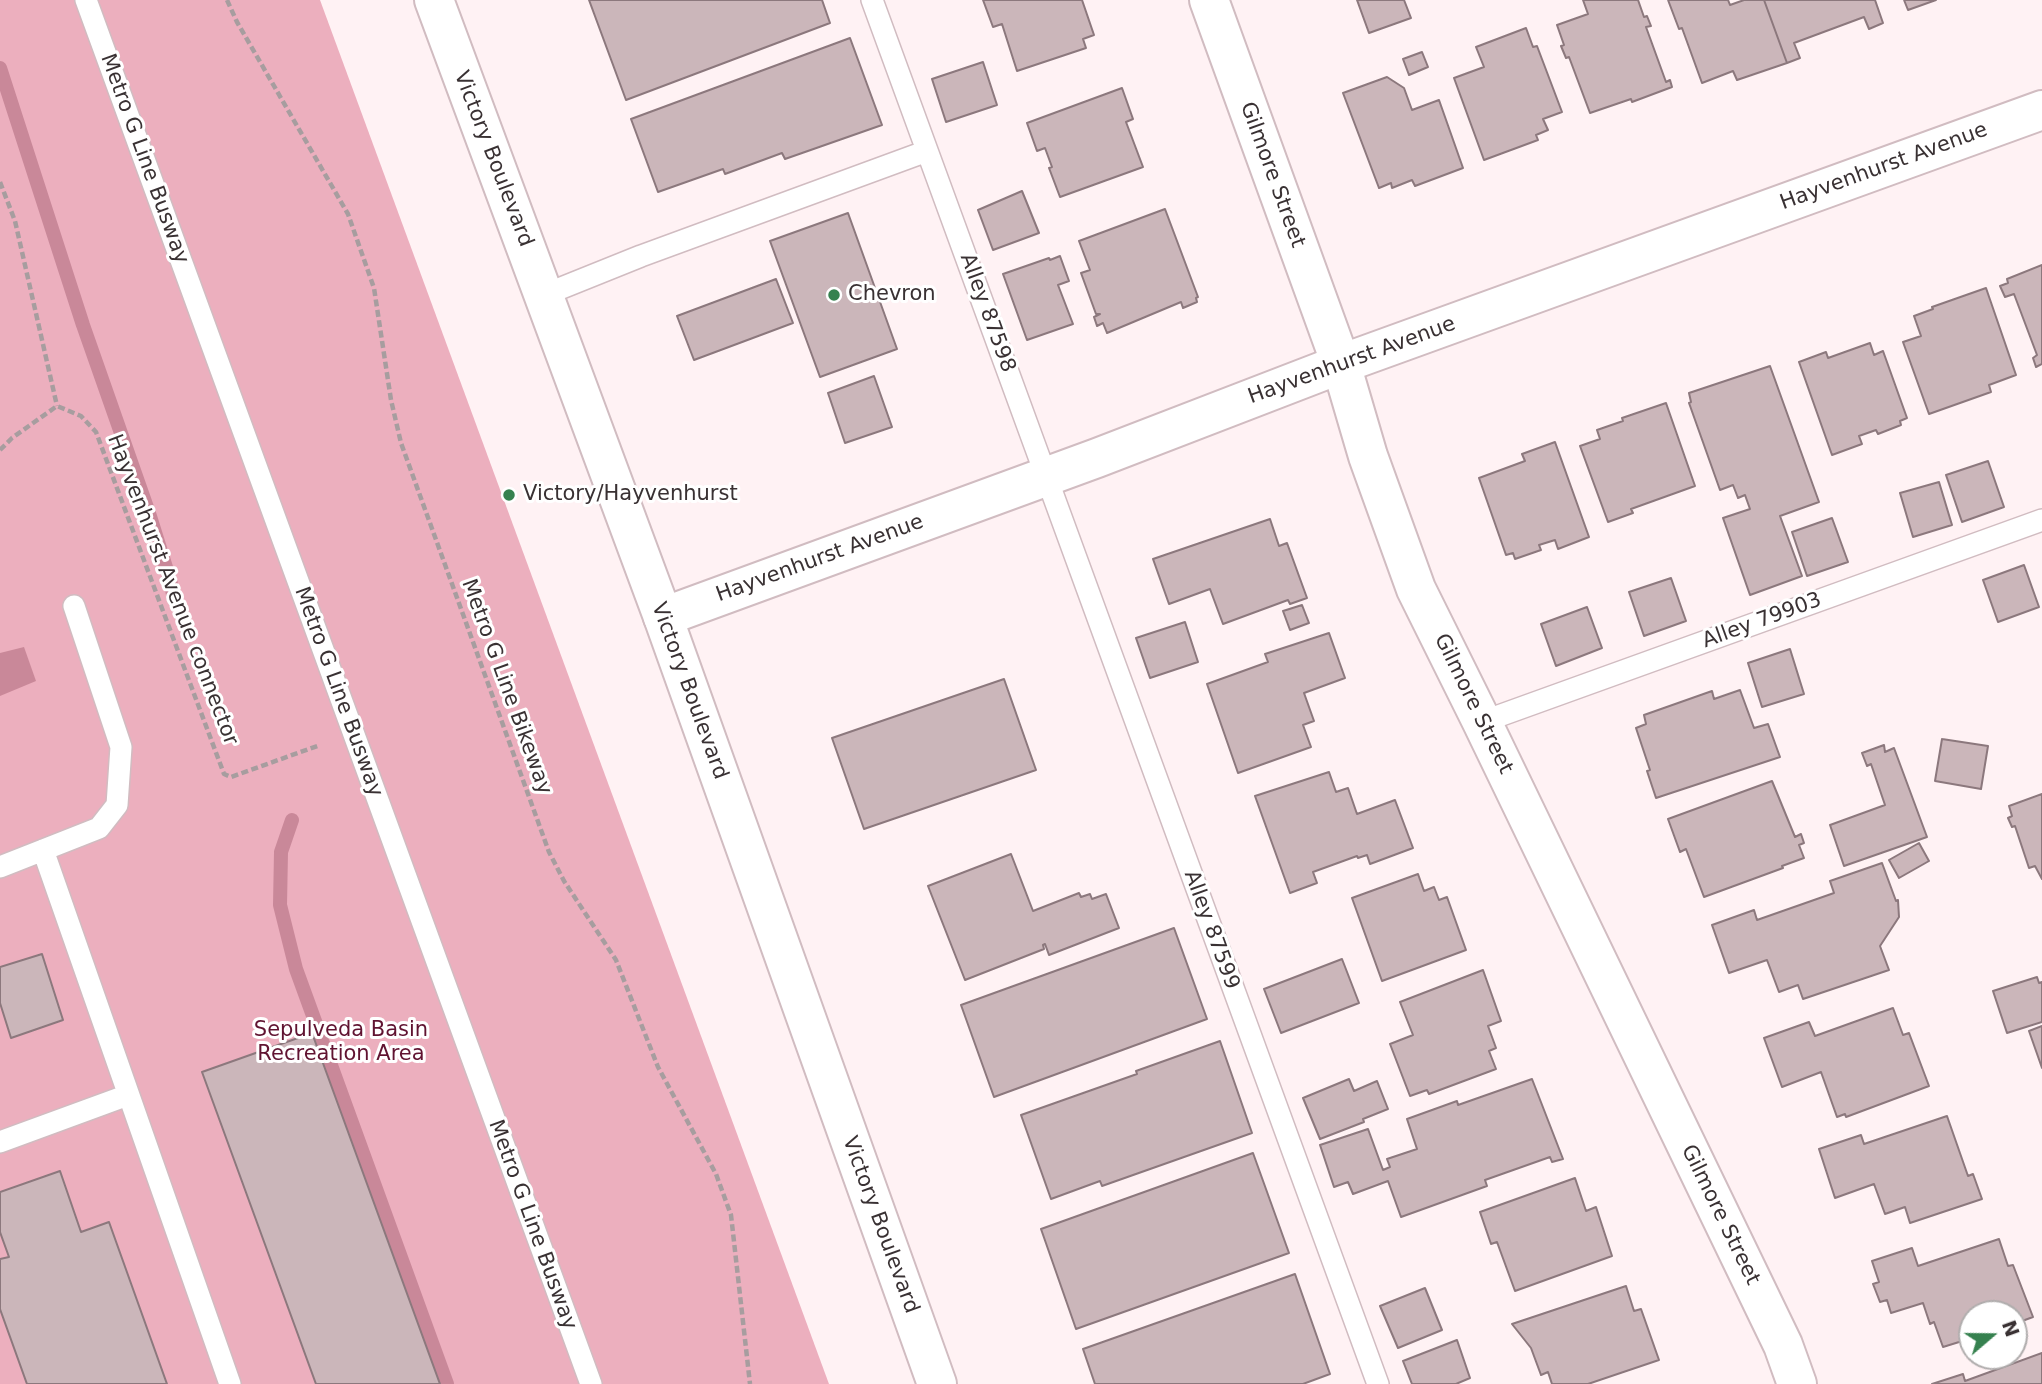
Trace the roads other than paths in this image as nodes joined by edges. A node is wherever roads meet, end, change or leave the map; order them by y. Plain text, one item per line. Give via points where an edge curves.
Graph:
1 (86, 0) edge
2 (434, 0) edge
3 (872, 0) edge
4 (1210, 0) edge
5 (2042, 110) edge
6 (927, 151) junction
7 (544, 295) junction
8 (1341, 363) junction
9 (1046, 476) junction
10 (2042, 520) edge
11 (74, 606) dead end
12 (663, 617) junction
13 (1482, 722) junction
14 (43, 850) junction
15 (0, 867) edge
16 (128, 1095) junction
17 (0, 1142) edge
18 (230, 1384) edge
19 (591, 1384) edge
20 (937, 1384) edge
21 (1378, 1384) edge
22 (1797, 1384) edge

1 - 19 lane, Metro G Line Busway
2 - 7 main road, Victory Boulevard
3 - 6 lane, Alley 87598
4 - 8 main road, Gilmore Street
5 - 8 main road, Hayvenhurst Avenue
6 - 7 lane
6 - 9 lane, Alley 87598
7 - 12 main road, Victory Boulevard
8 - 9 main road, Hayvenhurst Avenue
8 - 13 main road, Gilmore Street via 1368,456 1416,589
9 - 12 main road, Hayvenhurst Avenue
9 - 21 lane, Alley 87599
10 - 13 lane, Alley 79903
11 - 14 lane via 121,747 117,804 99,828
12 - 20 main road, Victory Boulevard
13 - 22 main road, Gilmore Street via 1783,1345
14 - 15 lane
14 - 16 lane
16 - 17 lane
16 - 18 lane

